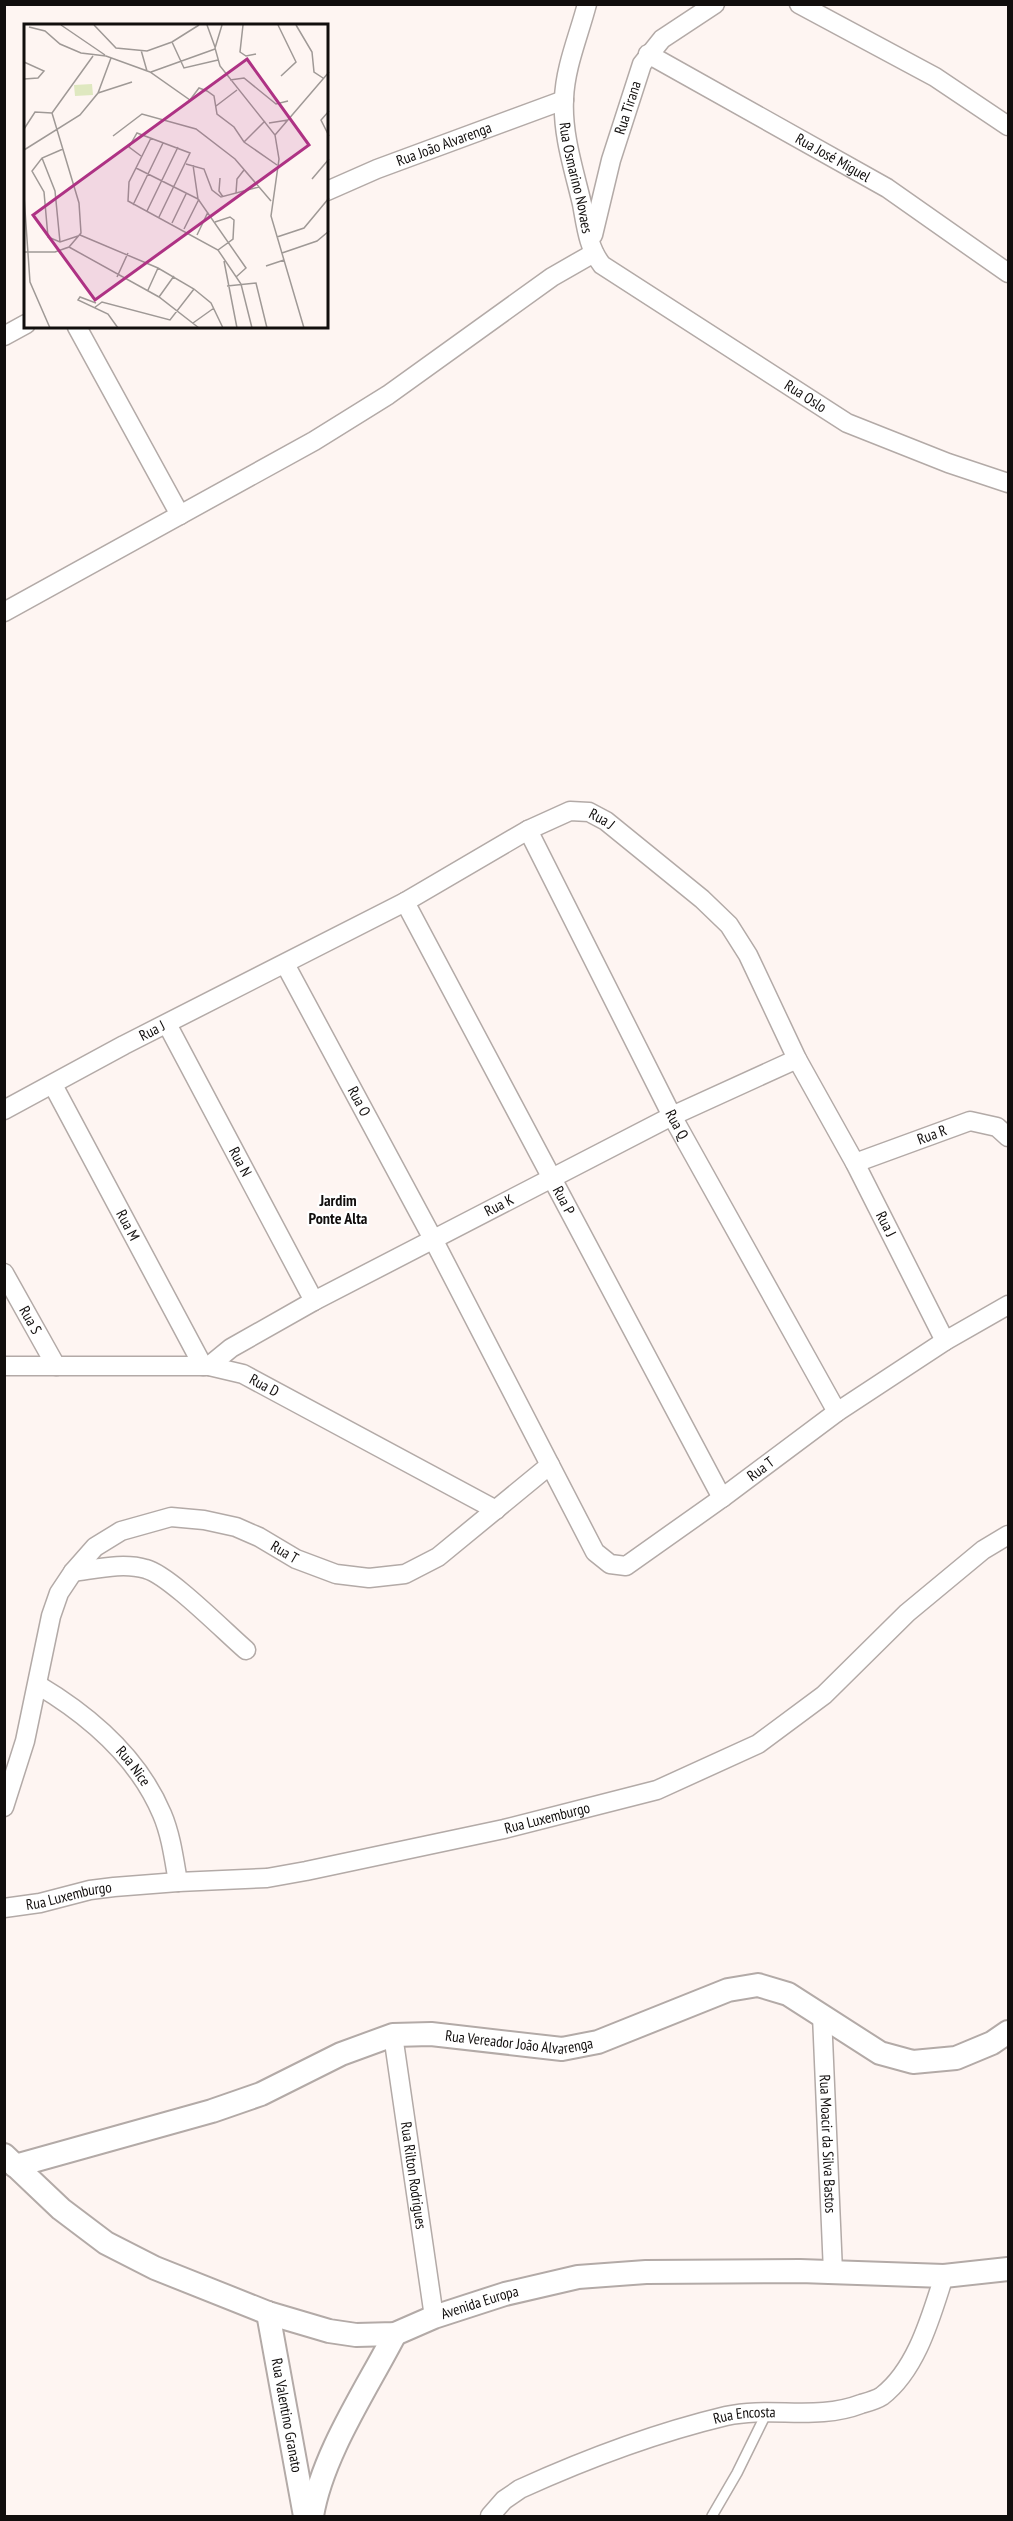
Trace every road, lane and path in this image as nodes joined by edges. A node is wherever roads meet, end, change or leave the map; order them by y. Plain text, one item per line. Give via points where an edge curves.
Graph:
1 (587, 4) edge
2 (715, 4) edge
3 (799, 4) edge
4 (648, 54) junction
5 (564, 100) junction
6 (1008, 126) edge
7 (328, 191) edge
8 (592, 249) junction
9 (1008, 273) edge
10 (617, 277) joint
11 (24, 325) edge
12 (78, 328) edge
13 (4, 336) edge
14 (1008, 483) edge
15 (180, 515) junction
16 (4, 612) edge
17 (528, 830) junction
18 (405, 902) junction
19 (285, 964) junction
20 (167, 1024) junction
21 (797, 1059) junction
22 (53, 1085) junction
23 (4, 1110) edge
24 (672, 1116) junction
25 (1008, 1137) edge
26 (855, 1163) junction
27 (551, 1177) junction
28 (433, 1239) junction
29 (4, 1273) edge
30 (314, 1300) junction
31 (1008, 1305) edge
32 (945, 1341) junction
33 (4, 1366) edge
34 (56, 1366) junction
35 (206, 1366) junction
36 (837, 1412) junction
37 (550, 1465) junction
38 (722, 1498) junction
39 (496, 1510) junction
40 (1008, 1535) edge
41 (72, 1572) junction
42 (246, 1650) dead end
43 (38, 1685) junction
44 (4, 1807) edge
45 (178, 1882) junction
46 (4, 1908) edge
47 (822, 2015) junction
48 (1008, 2032) edge
49 (393, 2035) junction
50 (10, 2161) edge
51 (1008, 2270) edge
52 (832, 2272) junction
53 (944, 2276) junction
54 (268, 2313) junction
55 (434, 2318) junction
56 (395, 2334) junction
57 (767, 2412) junction
58 (291, 2447) junction
59 (334, 2450) junction
60 (305, 2517) edge
61 (312, 2517) edge
62 (490, 2517) edge
63 (712, 2517) edge

1 - 5 street, Rua Osmarino Novaes
2 - 4 street, Rua Tirana via 676,28
3 - 6 street via 935,77
4 - 8 street, Rua Tirana via 639,70 614,150 596,217
4 - 9 street, Rua José Miguel via 887,188
5 - 7 street, Rua João Alvarenga
5 - 8 street, Rua Osmarino Novaes via 571,163
8 - 10 street, Rua Osmarino Novaes via 602,265
8 - 15 street via 388,395
10 - 14 street, Rua Oslo via 847,423
11 - 13 street
12 - 15 street
15 - 16 street
17 - 18 street, Rua J
17 - 21 street, Rua J via 570,811 589,812 606,821 702,899 729,925 748,955
17 - 24 street, Rua Q
18 - 19 street, Rua J
18 - 27 street, Rua P
19 - 20 street, Rua J
19 - 28 street, Rua O
20 - 22 street, Rua J
20 - 30 street, Rua N
21 - 24 street, Rua K
21 - 26 street, Rua J
22 - 23 street, Rua J
22 - 35 street, Rua M
24 - 27 street, Rua K
24 - 36 street, Rua Q
25 - 26 street, Rua R via 997,1127 970,1122
26 - 32 street, Rua J
27 - 28 street, Rua K
27 - 38 street, Rua P
28 - 30 street, Rua K
28 - 37 street, Rua T
29 - 34 street, Rua S
30 - 35 street, Rua K
31 - 32 street, Rua T
32 - 36 street, Rua T
33 - 34 street, Rua D
34 - 35 street, Rua D
35 - 39 street, Rua D via 243,1374
36 - 38 street, Rua T
37 - 38 street, Rua T via 595,1552 610,1564 626,1566
37 - 39 street, Rua T
39 - 41 street, Rua T via 438,1557 405,1574 369,1578 336,1574 296,1559 236,1527 171,1517 122,1531 95,1547
40 - 45 street, Rua Luxemburgo via 983,1550 907,1613 825,1695 758,1744 657,1790 504,1829 306,1871 267,1878
41 - 42 street via 127,1566 148,1569
41 - 43 street, Rua T via 51,1616
43 - 44 street, Rua T via 15,1779
43 - 45 street, Rua Nice via 71,1705 108,1736 141,1777 162,1814
45 - 46 street, Rua Luxemburgo via 90,1890 40,1904
47 - 48 street, Rua Vereador João Alvarenga via 879,2053 913,2062 956,2058
47 - 49 street, Rua Vereador João Alvarenga via 788,1994 758,1985 728,1990 598,2042 562,2049 431,2034
47 - 52 street, Rua Moacir da Silva Bastos
49 - 50 street, Rua Vereador João Alvarenga via 212,2111
49 - 55 street, Rua Rilton Rodrigues
50 - 54 street, Avenida Europa via 61,2209 106,2243 155,2268
51 - 53 street, Avenida Europa
52 - 53 street, Avenida Europa
52 - 55 street, Avenida Europa via 646,2272 578,2277 505,2294
53 - 57 street, Rua Encosta via 919,2347 892,2387 880,2397 843,2411 807,2415
54 - 56 street, Avenida Europa via 329,2331
54 - 58 street, Rua Valentino Granato
55 - 56 street, Avenida Europa
56 - 59 street, Rua Valentino Granato
57 - 62 street, Rua Encosta via 730,2416 632,2444 520,2489
57 - 63 lane
58 - 59 street via 309,2455
58 - 60 street, Rua Valentino Granato
59 - 61 street, Rua Valentino Granato via 318,2487

